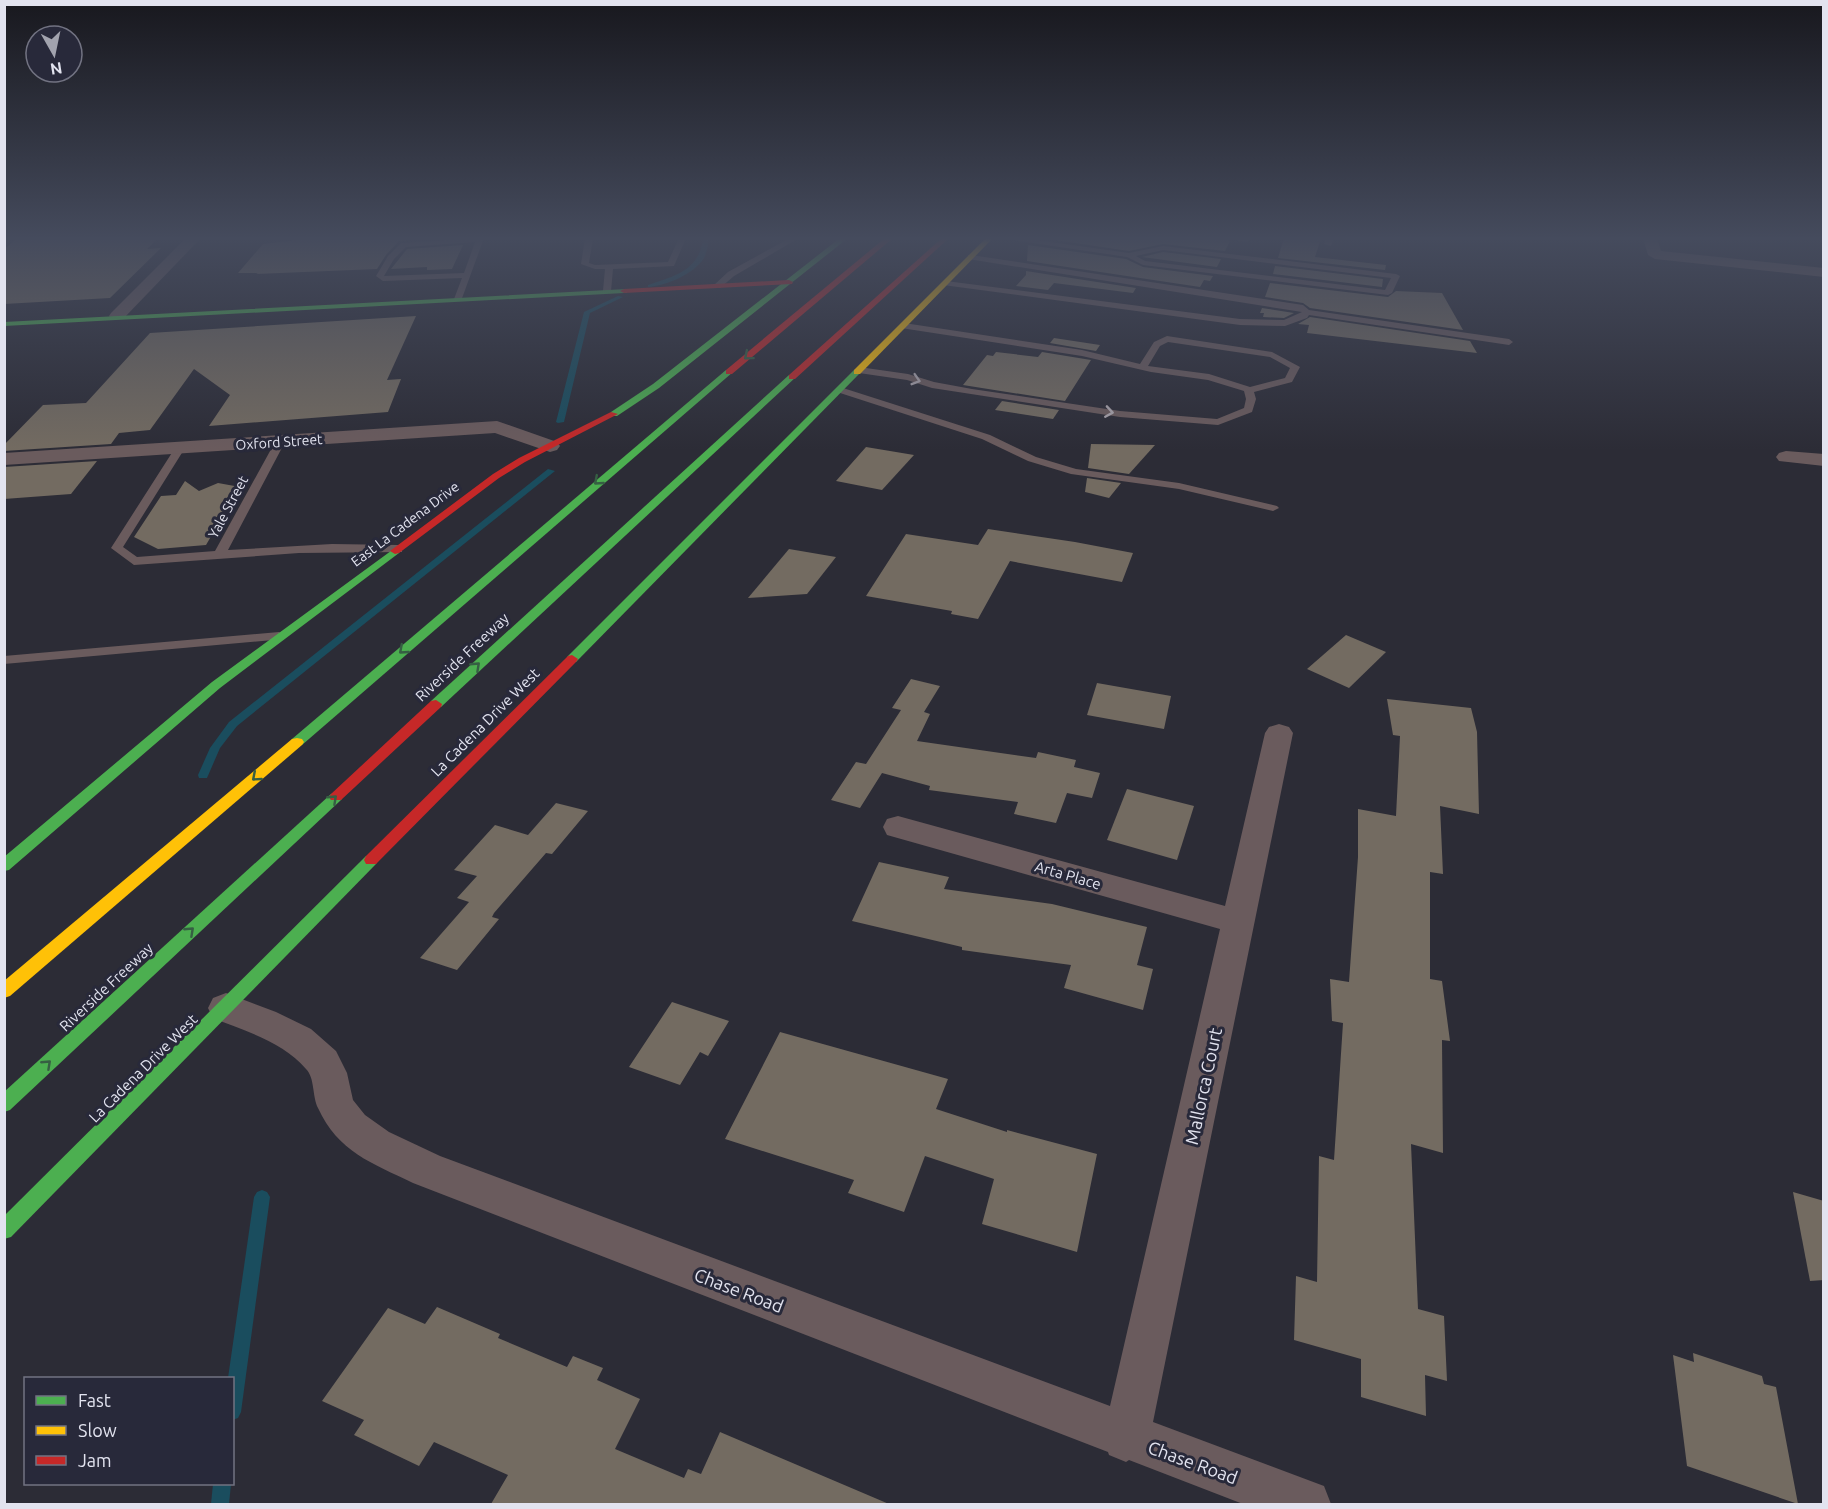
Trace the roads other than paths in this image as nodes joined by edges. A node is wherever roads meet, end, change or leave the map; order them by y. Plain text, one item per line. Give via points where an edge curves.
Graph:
1 (124, 308) edge
2 (269, 308) edge
3 (755, 308) edge
4 (805, 308) edge
5 (870, 308) edge
6 (921, 308) edge
7 (1134, 308) edge
8 (1299, 308) edge
9 (1306, 312) junction
10 (117, 316) junction
11 (4, 324) edge
12 (903, 326) junction
13 (1509, 342) dead end
14 (1143, 366) junction
15 (859, 370) junction
16 (840, 390) junction
17 (1248, 390) junction
18 (280, 442) junction
19 (550, 446) junction
20 (180, 448) junction
21 (1786, 457) dead end
22 (4, 459) edge
23 (1824, 459) edge
24 (1273, 508) dead end
25 (398, 549) junction
26 (219, 555) junction
27 (282, 636) junction
28 (4, 660) edge
29 (1278, 734) dead end
30 (898, 827) dead end
31 (4, 866) edge
32 (1238, 922) junction
33 (4, 991) edge
34 (226, 1008) junction
35 (4, 1104) edge
36 (4, 1230) edge
37 (1126, 1438) junction
38 (1306, 1504) edge

1 - 10 street
2 - 10 main road
3 - 19 main road, East La Cadena Drive via 656,386 614,414
4 -> 33 main road
35 -> 5 main road, Riverside Freeway via 704,456
6 - 12 main road, La Cadena Drive West
7 - 9 lane via 1269,324 1285,323
8 - 9 lane
9 - 13 lane
10 - 11 main road
12 - 14 lane
12 - 15 main road, La Cadena Drive West
14 - 17 lane via 1209,377
14 - 17 lane via 1157,344 1167,339 1272,355 1295,367 1289,380
15 - 16 main road, La Cadena Drive West
15 -> 17 lane via 1120,414 1218,422 1249,410
16 - 24 lane via 986,437 1032,459 1075,472 1179,486
16 - 34 main road, La Cadena Drive West
18 - 19 street, Oxford Street via 497,427
18 - 20 street, Oxford Street
18 - 26 lane, Yale Street
19 - 25 main road, East La Cadena Drive via 496,476
20 - 22 street, Oxford Street
20 - 26 lane via 117,548 134,561
21 - 23 street
25 - 26 lane via 354,547
25 - 27 main road, East La Cadena Drive
27 - 28 lane
27 - 31 main road, East La Cadena Drive via 216,685
29 - 32 street, Mallorca Court
30 - 32 street, Arta Place
32 - 37 street, Mallorca Court
34 - 36 main road, La Cadena Drive West
34 - 37 street, Chase Road via 307,1045 322,1060 338,1110 353,1130 427,1170
37 - 38 street, Chase Road

